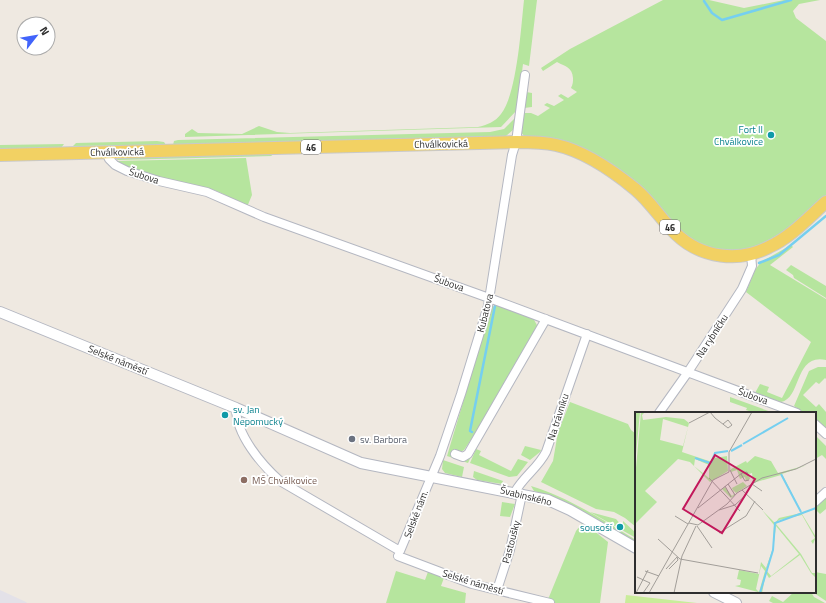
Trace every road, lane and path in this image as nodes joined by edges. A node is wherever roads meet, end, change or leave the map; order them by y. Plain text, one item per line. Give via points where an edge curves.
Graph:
1 (525, 75) dead end
2 (516, 142) junction
3 (106, 152) junction
4 (0, 155) edge
5 (826, 202) edge
6 (751, 254) junction
7 (489, 298) junction
8 (0, 312) edge
9 (546, 319) junction
10 (587, 334) junction
11 (688, 372) junction
12 (236, 408) junction
13 (786, 411) edge
14 (660, 412) edge
15 (816, 425) edge
16 (826, 434) edge
17 (456, 454) dead end
18 (430, 477) junction
19 (826, 492) edge
20 (519, 493) junction
21 (816, 501) edge
22 (635, 547) edge
23 (399, 553) junction
24 (497, 590) junction
25 (716, 593) edge
26 (550, 603) edge
27 (736, 603) edge

1 - 2 street, Kubatova
2 - 3 main road, Chválkovická / 46
2 - 6 main road, Chválkovická / 46 via 555,144 586,157 630,185 677,235 697,249 725,256
2 - 7 street, Kubatova
3 - 4 main road, Chválkovická / 46
3 - 7 street, Šubova via 115,165 127,171 207,192 264,217
5 - 6 main road, Chválkovická / 46 via 784,238 767,249
6 - 11 street, Na rybníčku via 752,266 746,284
7 - 9 street, Šubova
7 - 18 street, Kubatova via 461,394 440,456
8 - 12 street, Selské náměstí
9 - 10 street, Šubova
9 - 17 street via 468,454 464,457
10 - 11 street, Šubova
10 - 20 street, Na trávníku via 546,452 539,465 519,486
11 - 13 street, Šubova
11 - 14 street, Na rybníčku
12 - 18 street, Selské náměstí via 361,463
12 - 23 street, Selské náměstí via 238,422 249,444 264,466 280,481
15 - 16 street
18 - 20 street, Švabinského
18 - 23 street, Selské nám.
19 - 21 street
20 - 22 street, Švabinského via 548,500 570,510
20 - 24 street, Pastoušky via 510,550
23 - 24 street, Selské náměstí via 472,584
24 - 26 street, Selské náměstí
25 - 27 street

